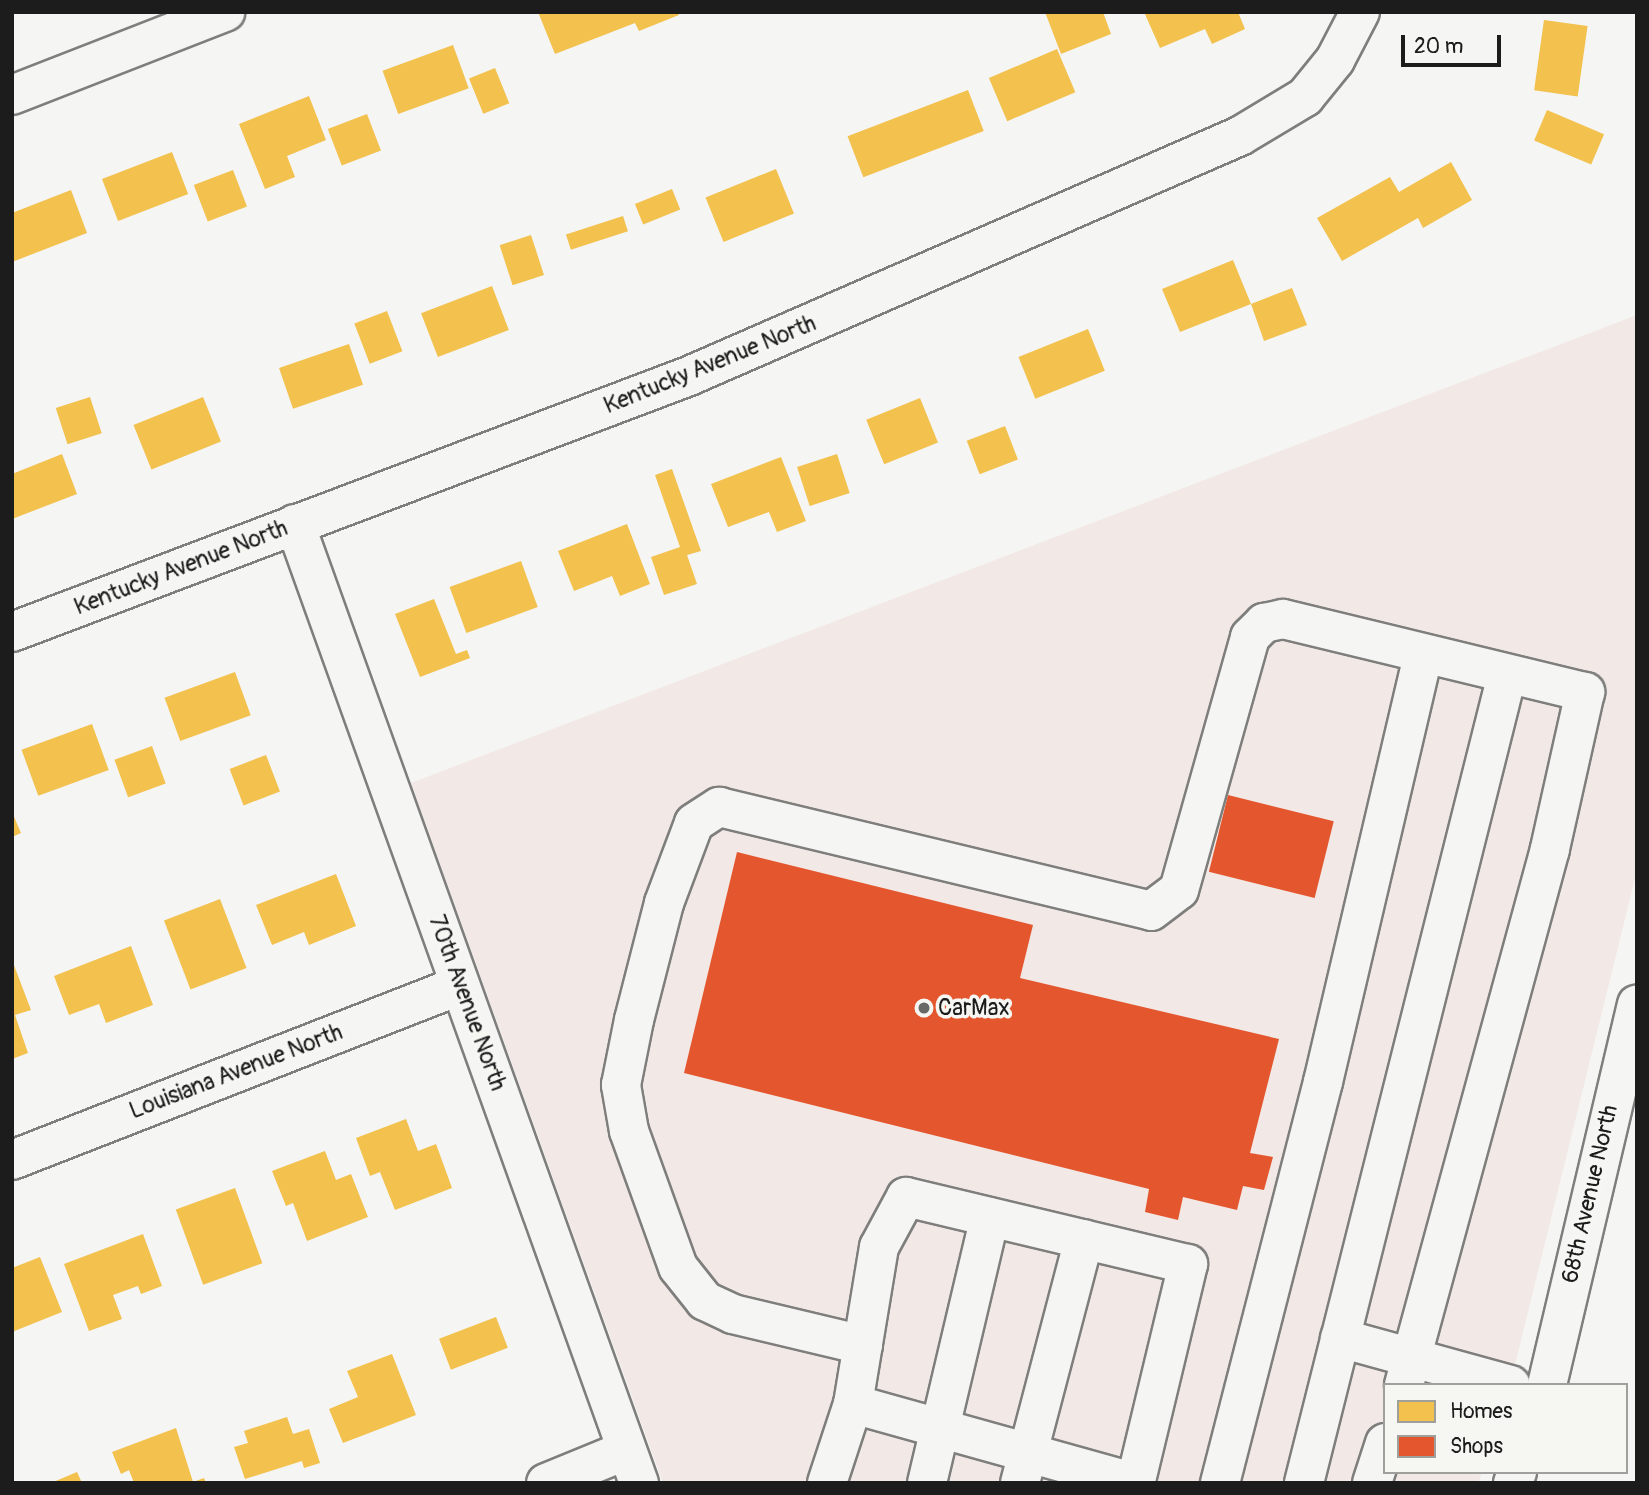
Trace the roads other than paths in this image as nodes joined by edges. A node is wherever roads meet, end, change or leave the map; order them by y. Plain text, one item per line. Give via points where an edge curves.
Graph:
1 (225, 12) edge
2 (1359, 16) edge
3 (12, 95) edge
4 (295, 524) junction
5 (12, 632) edge
6 (1423, 656) junction
7 (1507, 675) junction
8 (460, 985) junction
9 (1637, 1004) edge
10 (12, 1160) edge
11 (990, 1217) junction
12 (1084, 1239) junction
13 (1340, 1338) junction
14 (863, 1345) junction
15 (1408, 1371) edge
16 (1496, 1383) edge
17 (1547, 1383) edge
18 (853, 1404) junction
19 (941, 1428) junction
20 (1383, 1449) edge
21 (633, 1466) edge
22 (1024, 1467) edge
23 (1136, 1481) edge
24 (546, 1483) edge
25 (827, 1483) edge
26 (927, 1483) edge
27 (1220, 1483) edge
28 (1304, 1483) edge
29 (1372, 1483) edge

1 - 3 street
2 - 4 street, Kentucky Avenue North via 1335,60 1305,97 1249,132 689,376
4 - 5 street, Kentucky Avenue North
4 - 8 street, 70th Avenue North
6 - 7 street
6 - 14 street via 1283,619 1264,623 1251,637 1179,890 1151,911 719,807 694,823 664,903 634,1020 621,1085 629,1131 678,1268 705,1301 733,1314
6 - 27 street via 1323,1082
7 - 13 street
7 - 15 street via 1585,692 1550,849
8 - 10 street, Louisiana Avenue North
8 - 21 street, 70th Avenue North
9 - 17 street, 68th Avenue North
11 - 12 street
11 - 14 street via 906,1197 879,1247
11 - 19 street
12 - 22 street
12 - 23 street via 1188,1264
13 - 15 street
13 - 28 street
14 - 18 street
15 - 16 street
18 - 19 street
18 - 25 street
19 - 22 street
19 - 26 street
20 - 29 street
21 - 24 street
22 - 23 street

